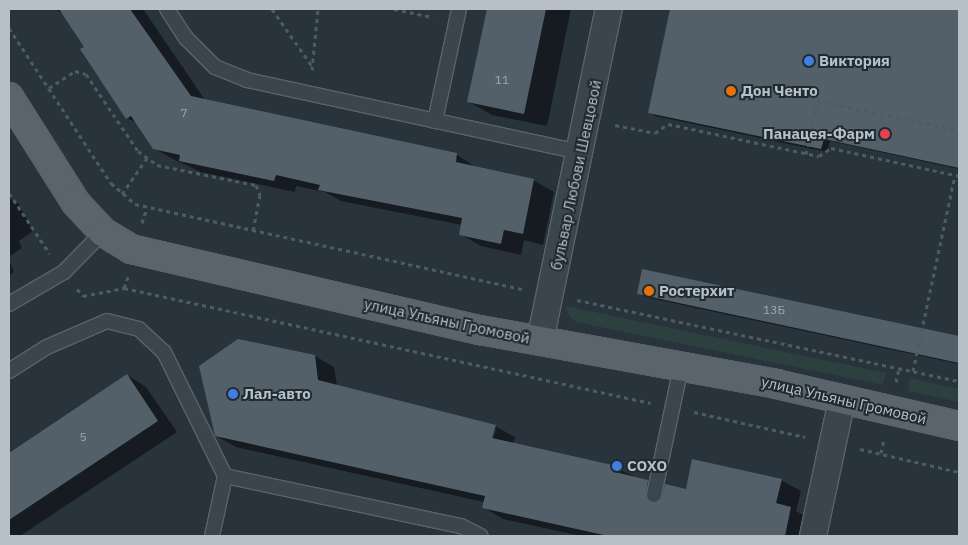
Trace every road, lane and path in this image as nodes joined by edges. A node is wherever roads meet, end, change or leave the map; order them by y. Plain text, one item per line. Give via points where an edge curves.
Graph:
1 (168, 9) edge
2 (272, 9) edge
3 (318, 9) edge
4 (394, 9) edge
5 (609, 9) edge
6 (457, 15) edge
7 (9, 28) edge
8 (313, 66) junction
9 (49, 88) junction
10 (307, 93) junction
11 (9, 97) edge
12 (436, 121) junction
13 (613, 125) dead end
14 (959, 130) edge
15 (580, 152) junction
16 (806, 154) junction
17 (147, 158) junction
18 (957, 175) edge
19 (9, 193) edge
20 (122, 194) junction
21 (253, 231) junction
22 (103, 232) junction
23 (64, 272) junction
24 (128, 276) dead end
25 (124, 288) junction
26 (551, 295) junction
27 (9, 304) edge
28 (540, 341) junction
29 (681, 367) junction
30 (899, 368) junction
31 (9, 371) edge
32 (913, 371) junction
33 (959, 381) edge
34 (895, 388) dead end
35 (842, 399) junction
36 (673, 407) junction
37 (959, 426) edge
38 (833, 443) junction
39 (959, 472) edge
40 (225, 476) junction
41 (654, 495) dead end
42 (817, 535) edge
43 (212, 536) edge
44 (481, 536) edge

1 - 10 lane via 186,38 215,66 246,80
2 - 8 path
3 - 8 path
4 - 6 path
5 - 15 street, бульвар Любови Шевцовой
6 - 12 lane
7 - 9 path
8 - 10 path
9 - 17 path via 75,71 86,74 138,152
9 - 20 path
10 - 12 lane
11 - 22 main road, улица Ульяны Громовой via 76,203
12 - 15 lane
13 - 16 path via 655,133 668,124
14 - 16 path via 817,101
15 - 26 street, бульвар Любови Шевцовой
16 - 18 path via 819,156 830,148
17 - 20 path
17 - 21 path via 157,164 256,185 260,195
18 - 32 path
19 - 23 path via 28,227
20 - 21 path via 147,208
21 - 26 path
22 - 23 lane
22 - 28 main road, улица Ульяны Громовой via 131,250
23 - 25 path via 83,296
23 - 27 lane
24 - 25 path
25 - 36 path
26 - 28 street, бульвар Любови Шевцовой
26 - 30 path
28 - 29 main road, улица Ульяны Громовой
29 - 35 main road, улица Ульяны Громовой
29 - 36 lane
30 - 32 path
30 - 34 path
31 - 40 lane via 47,346 106,321 139,329 164,352
32 - 33 path
35 - 37 main road, улица Ульяны Громовой
35 - 38 street
36 - 38 path
36 - 41 lane
38 - 39 path
38 - 42 street
40 - 43 lane
40 - 44 lane via 461,526

